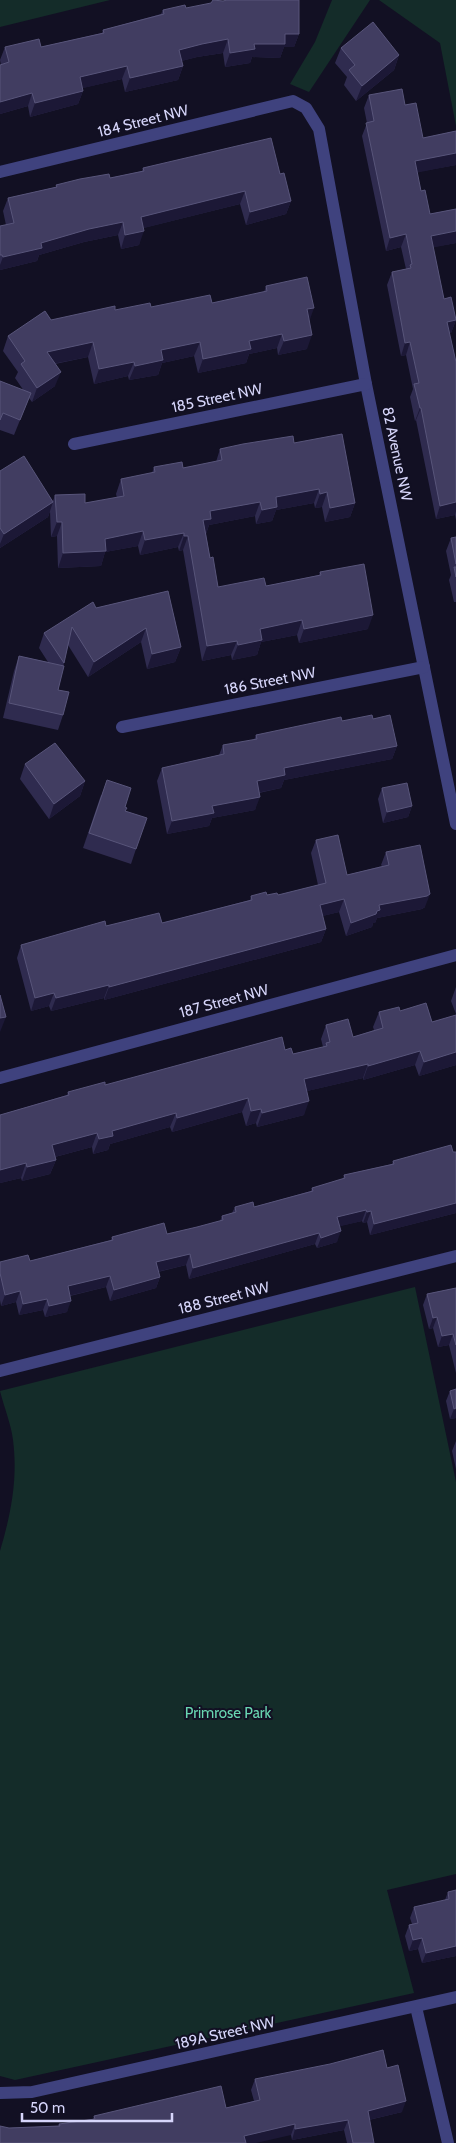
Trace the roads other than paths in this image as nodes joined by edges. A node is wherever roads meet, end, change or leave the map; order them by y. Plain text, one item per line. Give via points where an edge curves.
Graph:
1 (293, 102) joint
2 (0, 172) edge
3 (366, 384) junction
4 (74, 444) dead end
5 (424, 668) junction
6 (122, 727) dead end
7 (456, 824) edge
8 (456, 955) edge
9 (0, 1078) edge
10 (456, 1256) edge
11 (0, 1371) edge
12 (456, 1998) edge
13 (416, 2007) junction
14 (0, 2092) edge
15 (448, 2143) edge

1 - 2 street, 184 Street NW
1 - 3 street, 82 Avenue NW via 306,108 319,129
3 - 4 street, 185 Street NW
3 - 5 street, 82 Avenue NW
5 - 6 street, 186 Street NW
5 - 7 street, 82 Avenue NW
8 - 9 street, 187 Street NW
10 - 11 street, 188 Street NW
12 - 13 street, 189A Street NW
13 - 14 street, 189A Street NW via 32,2092
13 - 15 street

